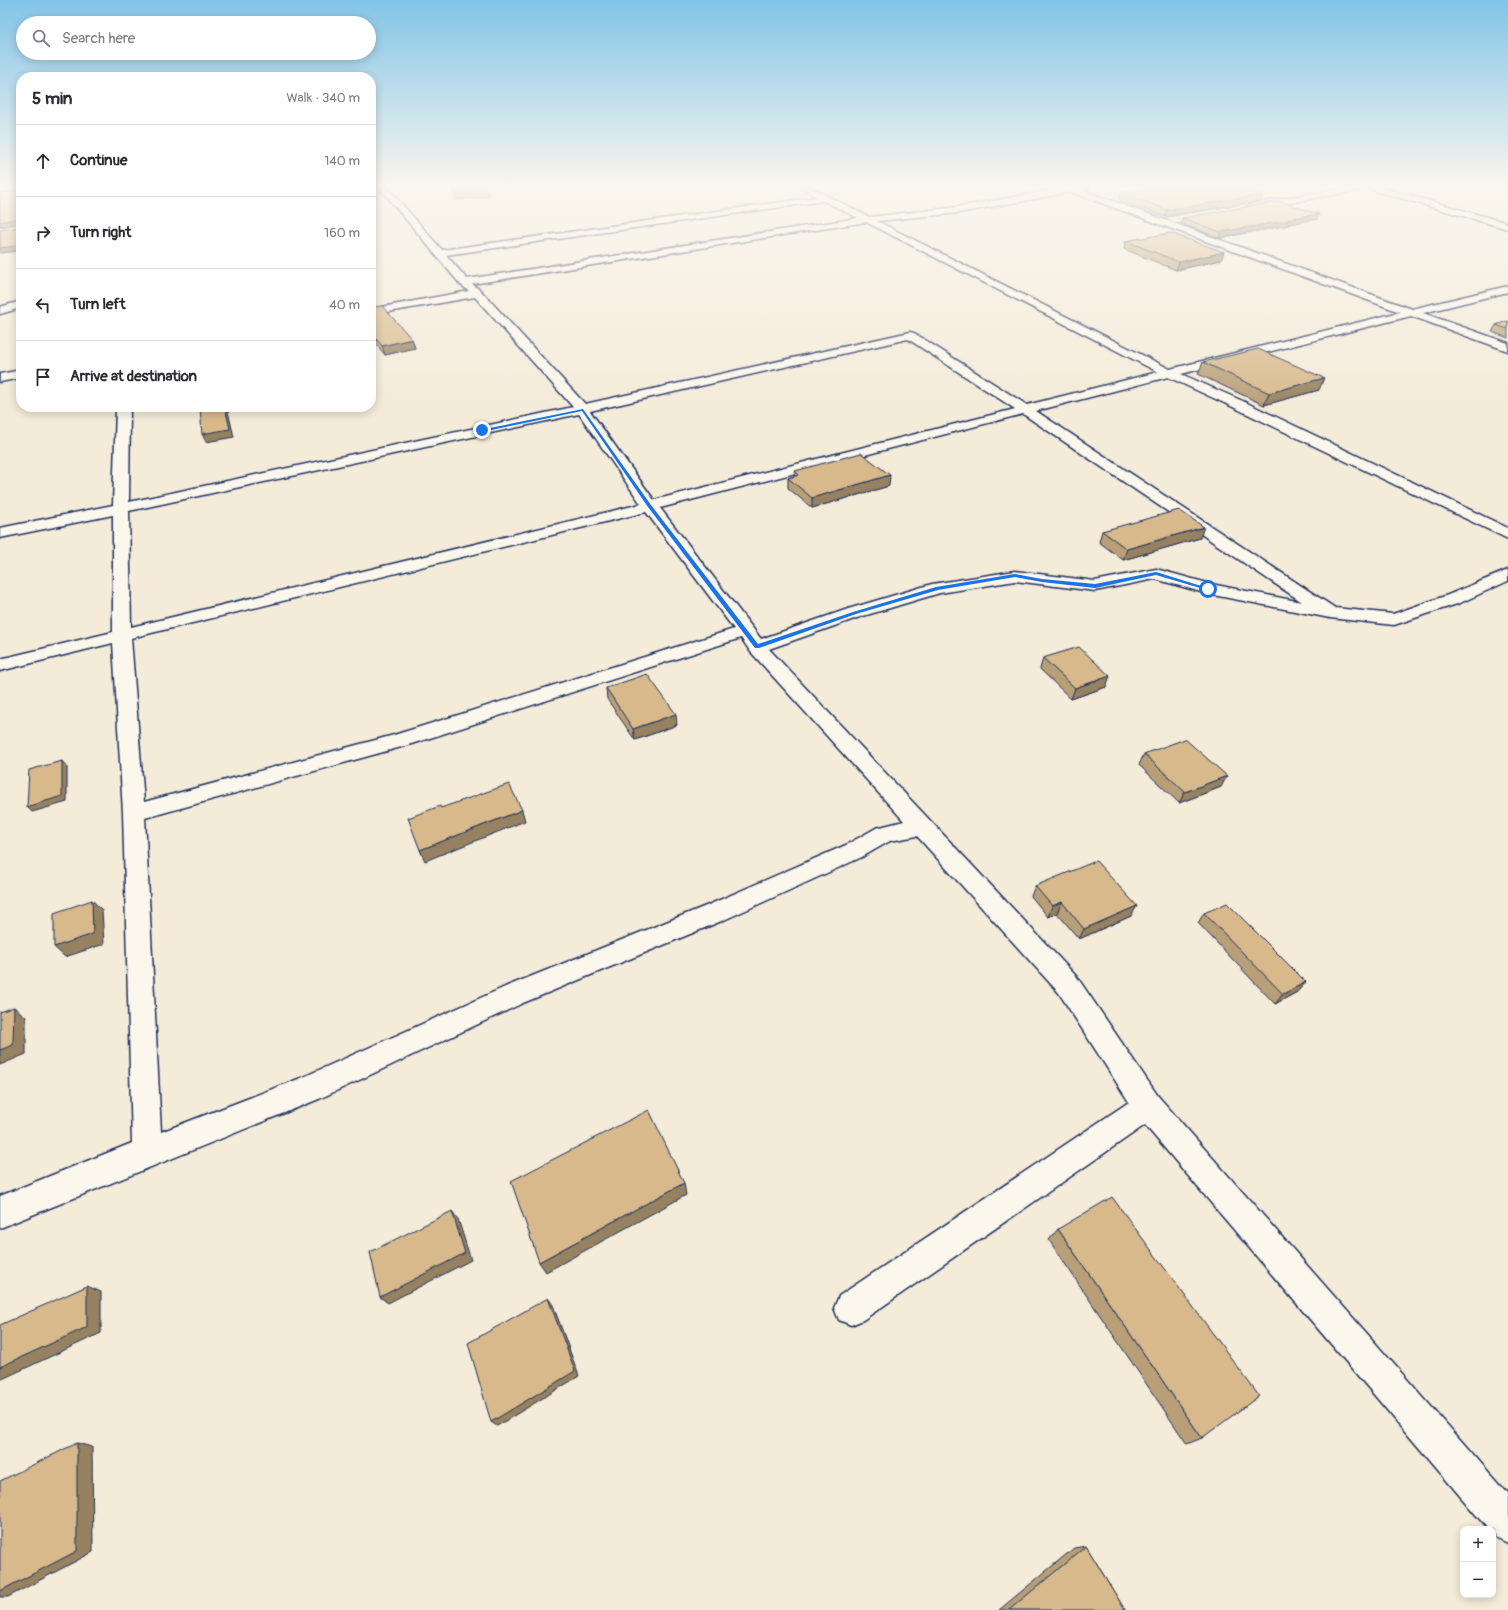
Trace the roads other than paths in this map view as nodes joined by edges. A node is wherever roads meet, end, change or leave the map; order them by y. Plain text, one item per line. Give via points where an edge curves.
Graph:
1 (448, 262) edge
2 (623, 262) edge
3 (952, 262) edge
4 (1276, 262) edge
5 (471, 288) junction
6 (1508, 289) edge
7 (16, 306) edge
8 (0, 311) edge
9 (376, 311) edge
10 (1413, 311) junction
11 (1508, 347) edge
12 (1168, 373) junction
13 (16, 375) edge
14 (0, 378) edge
15 (583, 410) junction
16 (1027, 411) junction
17 (123, 412) edge
18 (650, 506) junction
19 (121, 509) junction
20 (0, 533) edge
21 (1508, 534) edge
22 (1508, 575) edge
23 (1330, 613) junction
24 (122, 635) junction
25 (751, 639) junction
26 (0, 666) edge
27 (134, 813) junction
28 (922, 826) junction
29 (1148, 1106) junction
30 (147, 1152) junction
31 (0, 1212) edge
32 (851, 1308) dead end
33 (1508, 1523) edge

1 - 5 street
2 - 5 street
3 - 12 street
4 - 10 street
5 - 9 street
5 - 15 street
6 - 10 street
7 - 8 street
10 - 11 street
10 - 12 street
12 - 16 street
12 - 21 street
13 - 14 street
15 - 16 street via 910,335
15 - 18 street
15 - 19 street
16 - 18 street
16 - 23 street
17 - 19 street
18 - 24 street
18 - 25 street
19 - 20 street
19 - 24 street
22 - 23 street via 1454,599 1394,620
23 - 25 street via 1208,589 1156,574 1095,586 1015,576 938,588 854,613
24 - 26 street
24 - 27 street
25 - 27 street via 398,741
25 - 28 street
27 - 30 street
28 - 29 street via 1068,984
28 - 30 street via 884,834 854,851 715,913 514,995 309,1088
29 - 32 street
29 - 33 street
30 - 31 street

